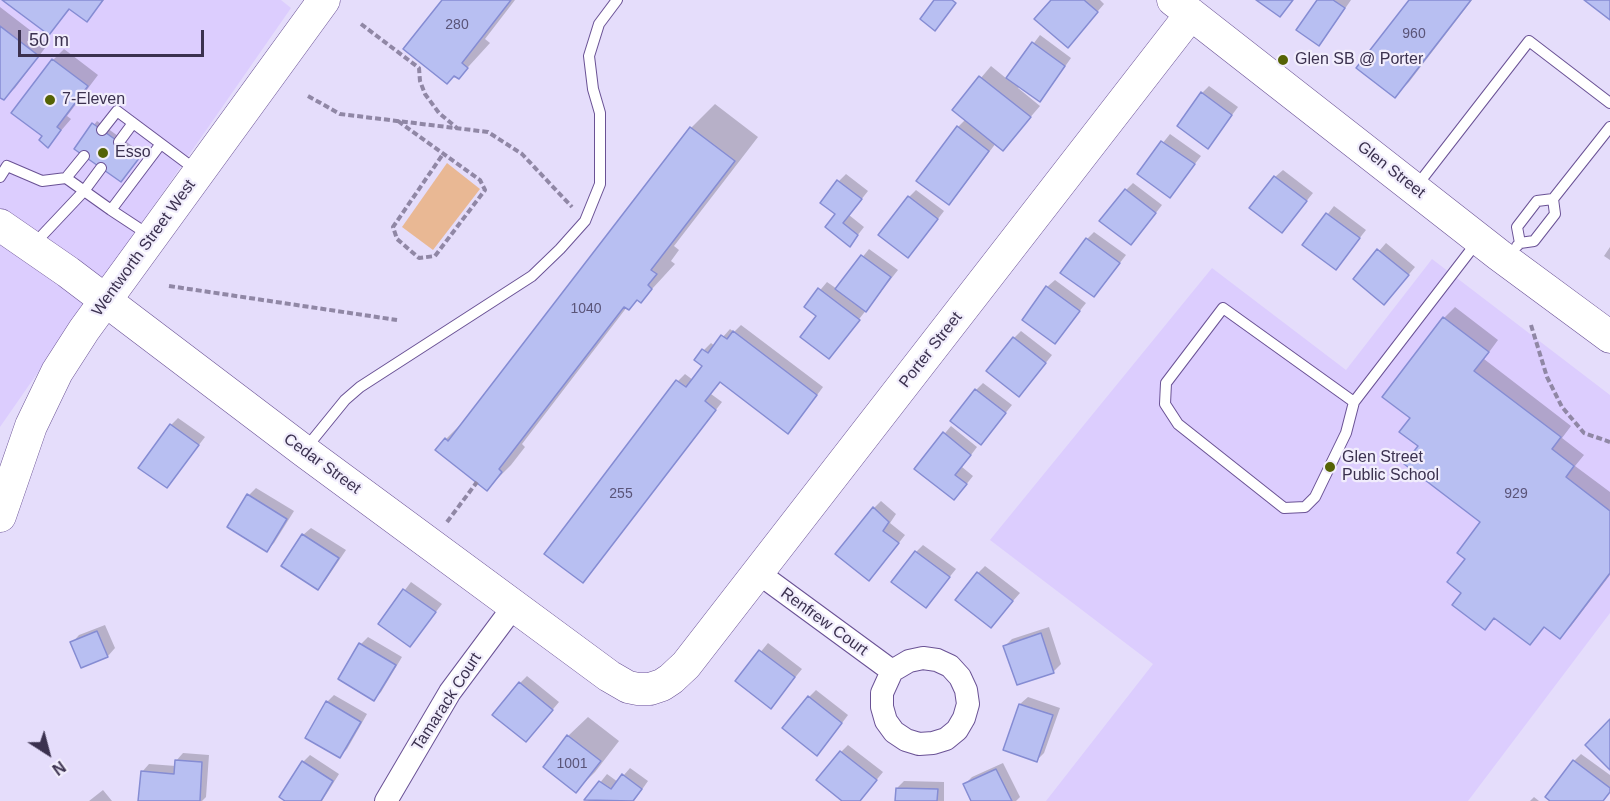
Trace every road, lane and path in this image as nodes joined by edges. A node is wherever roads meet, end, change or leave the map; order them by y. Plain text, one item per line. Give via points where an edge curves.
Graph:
1 (324, 0) edge
2 (617, 0) edge
3 (1189, 5) edge
4 (361, 24) dead end
5 (308, 96) dead end
6 (1610, 103) edge
7 (398, 121) junction
8 (133, 123) junction
9 (1610, 127) edge
10 (457, 128) junction
11 (102, 130) dead end
12 (119, 142) dead end
13 (160, 145) junction
14 (444, 154) junction
15 (84, 156) dead end
16 (101, 168) dead end
17 (199, 172) junction
18 (0, 177) edge
19 (66, 178) junction
20 (1414, 189) junction
21 (84, 190) junction
22 (1553, 199) junction
23 (111, 210) junction
24 (585, 221) junction
25 (0, 225) edge
26 (152, 237) junction
27 (1479, 238) junction
28 (31, 247) junction
29 (1513, 251) junction
30 (169, 286) dead end
31 (106, 301) junction
32 (397, 320) dead end
33 (1532, 325) dead end
34 (1610, 337) edge
35 (1354, 402) junction
36 (1610, 442) edge
37 (304, 451) junction
38 (477, 482) dead end
39 (0, 516) edge
40 (446, 522) dead end
41 (757, 572) junction
42 (514, 606) junction
43 (892, 671) dead end
44 (650, 688) joint
45 (386, 801) edge

1 - 17 street, Wentworth Street West
2 - 24 lane via 599,24 588,56 600,113 600,184
3 - 20 street, Glen Street
3 - 41 street, Porter Street
4 - 10 path via 419,68 425,94
5 - 7 path via 340,114
6 - 20 lane via 1529,41
7 - 10 path
7 - 14 path
8 - 11 lane via 117,111
8 - 12 lane
8 - 13 lane
9 - 22 lane
10 - 24 path via 488,132 522,154
13 - 17 lane
13 - 23 lane
14 - 14 path via 480,180 485,190 435,256 418,258 397,239 393,227
15 - 19 lane
16 - 21 lane
17 - 26 street, Wentworth Street West
18 - 19 lane via 7,166 42,181
19 - 21 lane
20 - 27 street, Glen Street
21 - 23 lane
21 - 28 lane
22 - 29 lane via 1555,214 1534,241
22 - 29 lane via 1537,201 1516,227
23 - 26 lane
24 - 37 lane via 532,276 360,387
25 - 28 street, Cedar Street
26 - 31 street, Wentworth Street West
27 - 29 street, Glen Street
27 - 35 lane
28 - 31 street, Cedar Street
29 - 34 street, Glen Street
30 - 32 path
31 - 37 street, Cedar Street
31 - 39 street, Wentworth Street West via 57,372 31,426
33 - 36 path via 1547,377 1562,406 1584,433
35 - 35 lane via 1223,308 1166,383 1165,404 1178,424 1284,508 1305,507 1315,496 1346,432
37 - 42 street, Cedar Street
38 - 40 path
41 - 43 street, Renfrew Court
41 - 44 street, Porter Street via 686,665 671,680
42 - 44 street, Cedar Street via 617,682 638,689
42 - 45 street, Tamarack Court via 450,692

